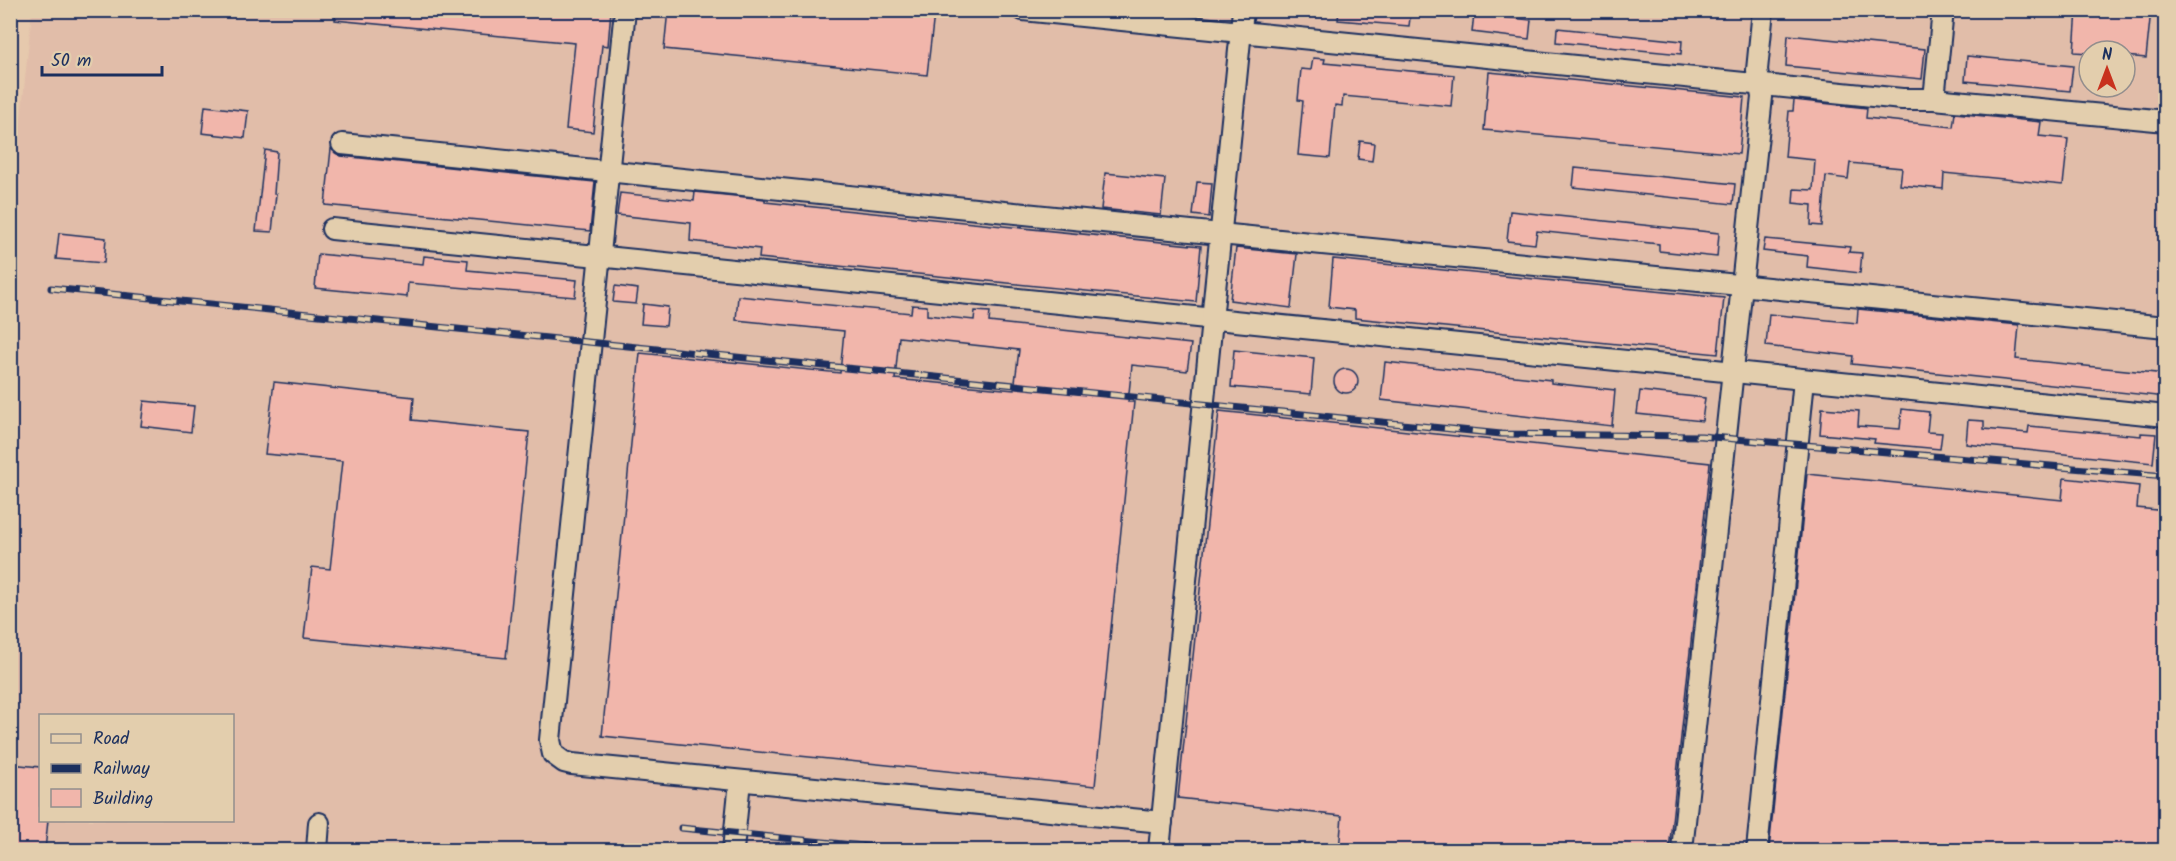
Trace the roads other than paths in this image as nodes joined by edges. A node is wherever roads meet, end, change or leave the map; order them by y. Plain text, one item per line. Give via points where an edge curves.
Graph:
1 (624, 10) edge
2 (1023, 10) edge
3 (1244, 10) edge
4 (1763, 10) edge
5 (1943, 10) edge
6 (1095, 14) edge
7 (1241, 33) junction
8 (1759, 85) junction
9 (1934, 99) junction
10 (2166, 121) edge
11 (342, 144) dead end
12 (608, 172) junction
13 (333, 229) dead end
14 (1220, 234) junction
15 (600, 256) junction
16 (1741, 286) junction
17 (1211, 319) junction
18 (2166, 327) edge
19 (1731, 372) junction
20 (1804, 380) junction
21 (2166, 416) edge
22 (740, 781) junction
23 (1162, 822) junction
24 (319, 823) dead end
25 (316, 850) edge
26 (733, 850) edge
27 (1159, 850) edge
28 (1682, 850) edge
29 (1757, 850) edge

1 - 12 street
2 - 6 street
3 - 7 street
4 - 8 street
5 - 9 street
6 - 7 street
7 - 8 street
7 - 14 street
8 - 9 street
8 - 16 street via 1762,97
9 - 10 street
11 - 12 street
12 - 14 street
12 - 15 street
13 - 15 street
14 - 16 street
14 - 17 street
15 - 17 street
15 - 22 street via 550,749 557,758 572,764
16 - 18 street
16 - 19 street
17 - 19 street
17 - 23 street
19 - 20 street
19 - 28 street
20 - 21 street
20 - 29 street
22 - 23 street
22 - 26 street
23 - 27 street
24 - 25 street

